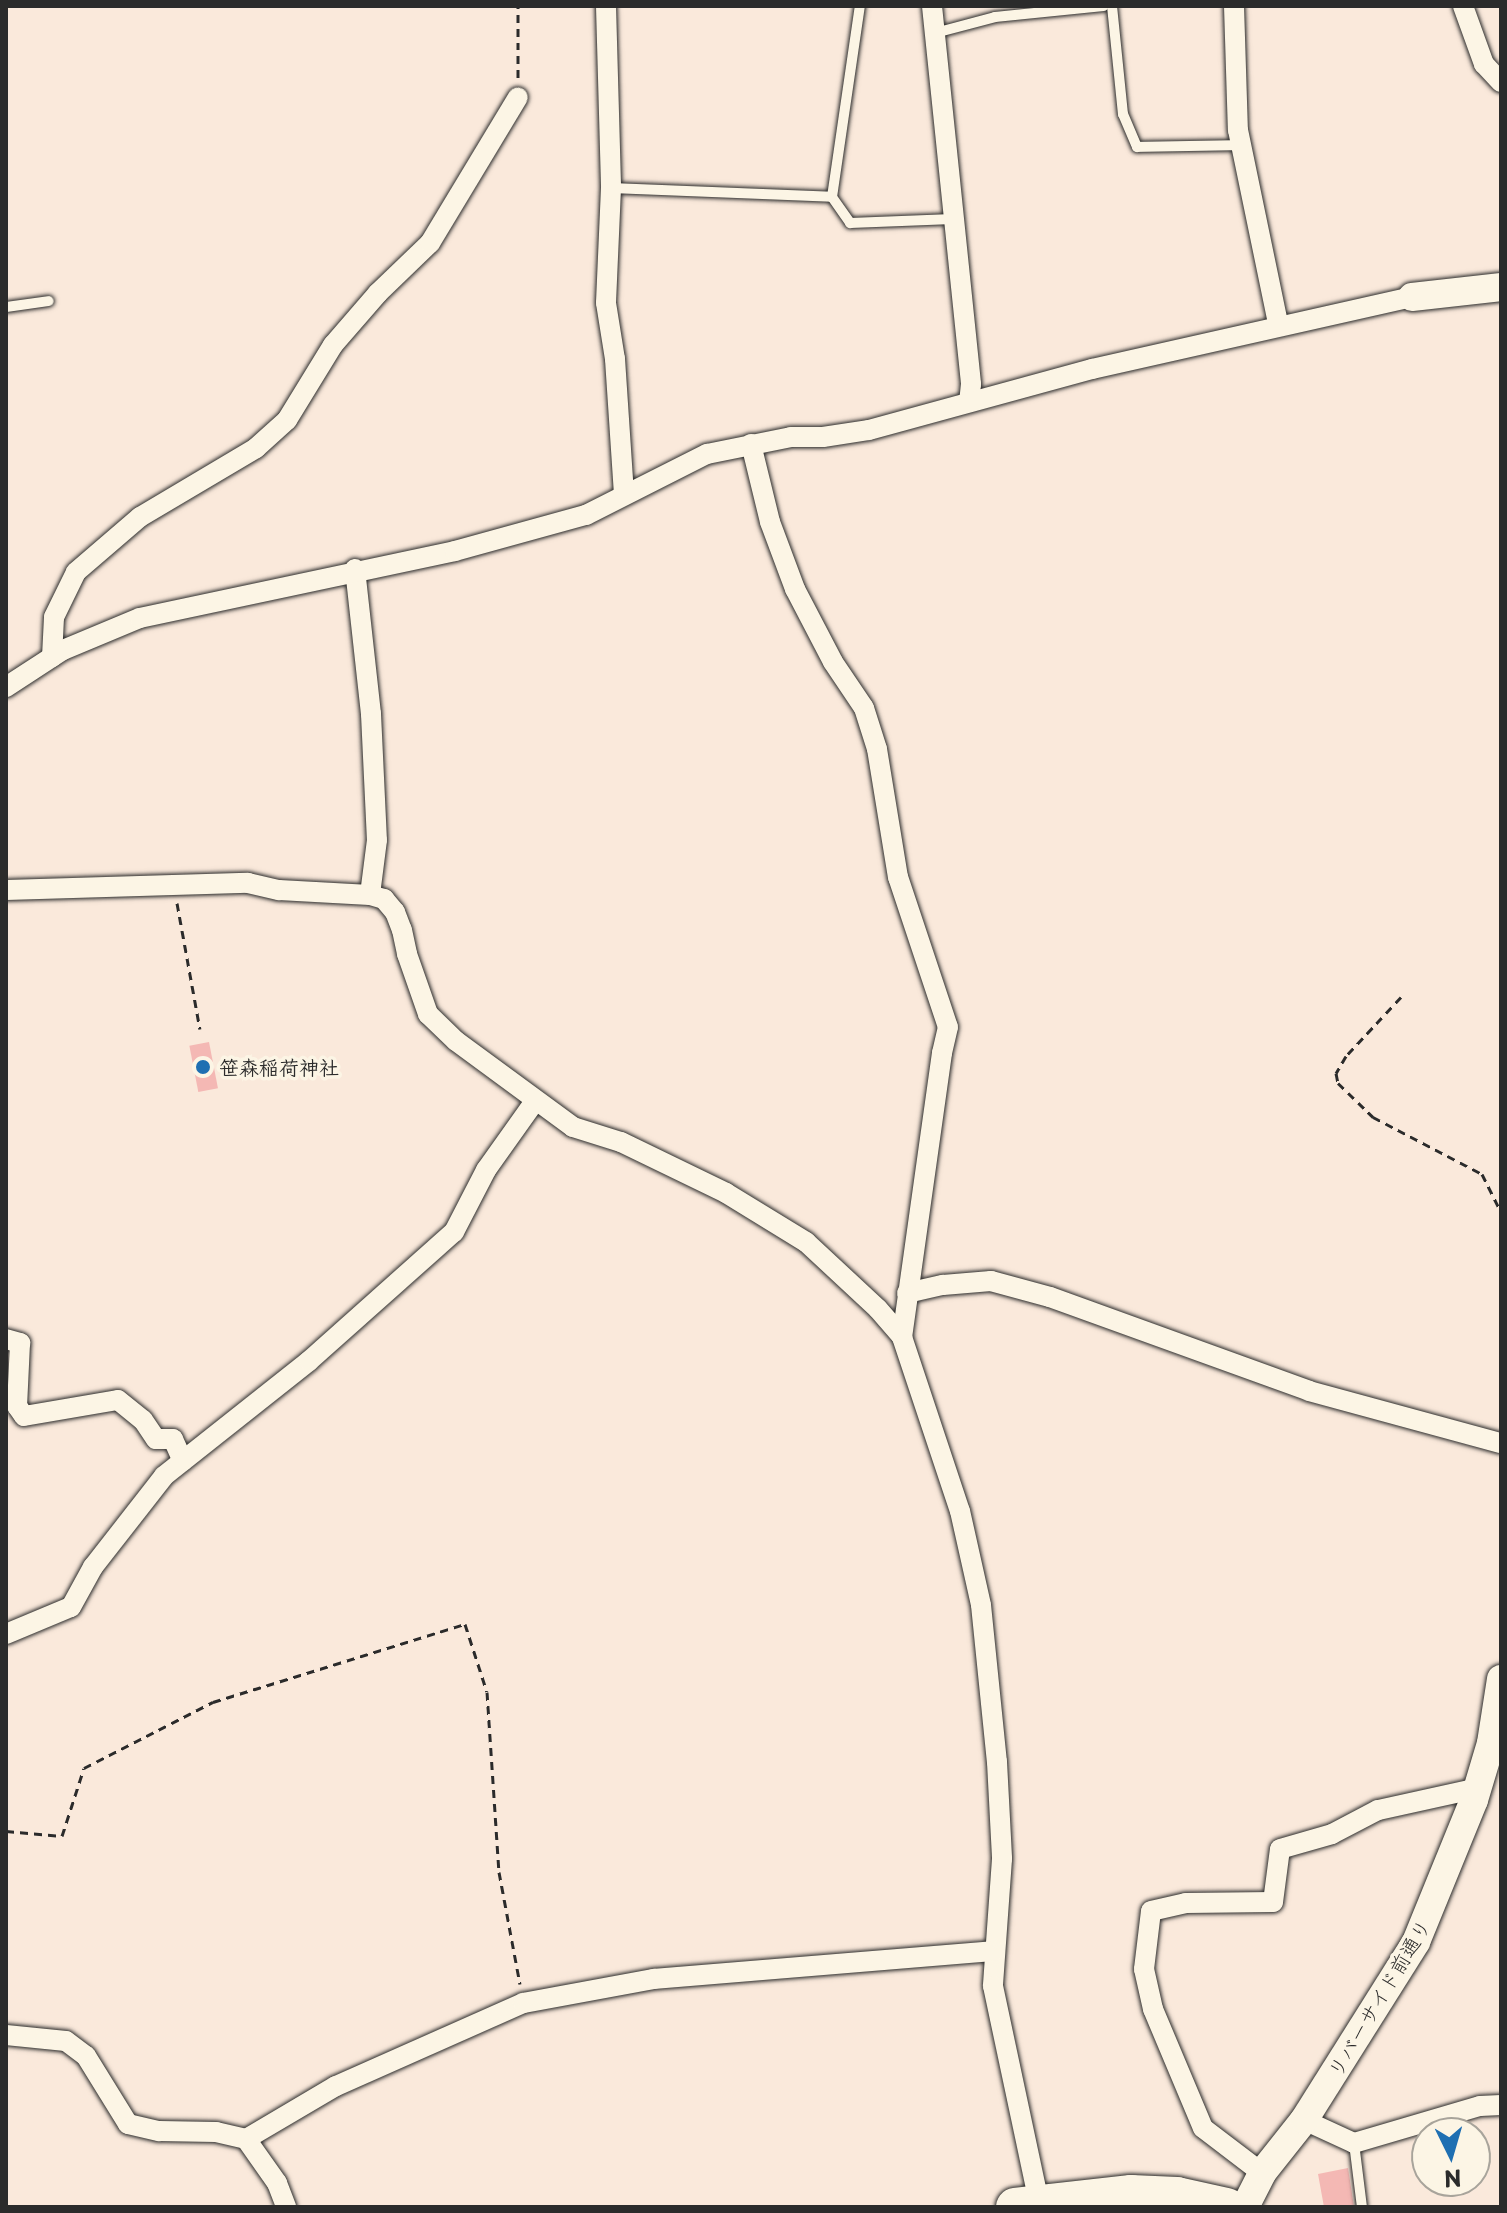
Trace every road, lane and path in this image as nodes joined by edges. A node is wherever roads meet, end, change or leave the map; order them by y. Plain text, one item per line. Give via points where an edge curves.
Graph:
1 (518, 6) edge
2 (606, 6) edge
3 (860, 6) edge
4 (932, 6) edge
5 (1103, 6) edge
6 (1112, 6) edge
7 (1234, 6) edge
8 (1463, 6) edge
9 (935, 33) junction
10 (1501, 82) edge
11 (518, 97) joint
12 (1241, 145) junction
13 (611, 188) junction
14 (832, 197) junction
15 (953, 219) junction
16 (1501, 287) edge
17 (1412, 297) joint
18 (49, 301) dead end
19 (6, 307) edge
20 (1278, 324) junction
21 (969, 402) junction
22 (751, 444) junction
23 (624, 494) junction
24 (355, 569) junction
25 (52, 657) junction
26 (6, 687) edge
27 (173, 883) junction
28 (6, 890) edge
29 (370, 895) junction
30 (1401, 997) dead end
31 (200, 1029) dead end
32 (535, 1101) junction
33 (1501, 1212) edge
34 (907, 1293) junction
35 (902, 1337) junction
36 (6, 1339) edge
37 (1501, 1443) edge
38 (183, 1461) junction
39 (6, 1634) edge
40 (1501, 1679) edge
41 (1496, 1743) edge
42 (1478, 1788) junction
43 (6, 1831) edge
44 (995, 1951) junction
45 (523, 2003) junction
46 (6, 2035) edge
47 (1501, 2105) edge
48 (1304, 2120) junction
49 (246, 2139) junction
50 (1354, 2143) junction
51 (1262, 2173) junction
52 (1032, 2206) edge
53 (286, 2207) edge
54 (1227, 2207) edge
55 (1245, 2207) edge
56 (1362, 2207) edge

1 - 11 path
2 - 13 street
3 - 14 lane
4 - 9 street
5 - 9 lane via 995,17
6 - 12 lane via 1123,114 1137,147
7 - 12 street
8 - 10 street via 1484,64
9 - 15 street
11 - 25 street via 430,243 333,345 287,420 256,448 140,517 76,572 54,617
12 - 20 street
13 - 14 lane
13 - 23 street via 606,303
14 - 15 lane via 850,223
15 - 21 street
16 - 17 street
17 - 20 street
18 - 19 lane
20 - 21 street
21 - 22 street via 869,430
22 - 23 street via 707,454
22 - 34 street via 770,522 795,589 864,708 877,749 898,877 948,1027
23 - 24 street via 586,515 455,551
24 - 25 street via 140,618
24 - 29 street via 371,714 377,840
25 - 26 street
27 - 28 street
27 - 29 street via 248,883
27 - 31 path
29 - 32 street via 384,899 395,912 428,1014
30 - 33 path via 1346,1056 1336,1073 1338,1083 1373,1117 1482,1174
32 - 35 street via 573,1127 621,1142 726,1193 806,1242
32 - 38 street via 486,1170 454,1232 309,1361
34 - 35 street
34 - 37 street via 991,1281 1050,1297 1309,1391
35 - 44 street via 960,1511 981,1605 1002,1859
36 - 38 street via 20,1343 17,1406 24,1416 118,1400 156,1439 173,1439
38 - 39 street via 164,1476 93,1567 71,1607
40 - 41 street, リバーサイド前通り
41 - 42 street, リバーサイド前通り
42 - 48 street, リバーサイド前通り via 1416,1942
42 - 51 street via 1378,1810 1332,1834 1280,1849 1273,1902 1186,1903 1151,1911 1144,1969 1153,2009 1186,2088 1203,2128
43 - 45 path via 62,1836 84,1768 213,1702 465,1624 487,1692 499,1872
44 - 45 street via 654,1979
44 - 52 street via 993,1986
45 - 49 street via 336,2086
46 - 49 street via 66,2041 86,2056 128,2124
47 - 50 street via 1480,2106
48 - 50 street
48 - 51 street, リバーサイド前通り
49 - 53 street via 277,2183
50 - 56 lane
51 - 55 street, リバーサイド前通り
52 - 54 highway via 1131,2194 1177,2196

